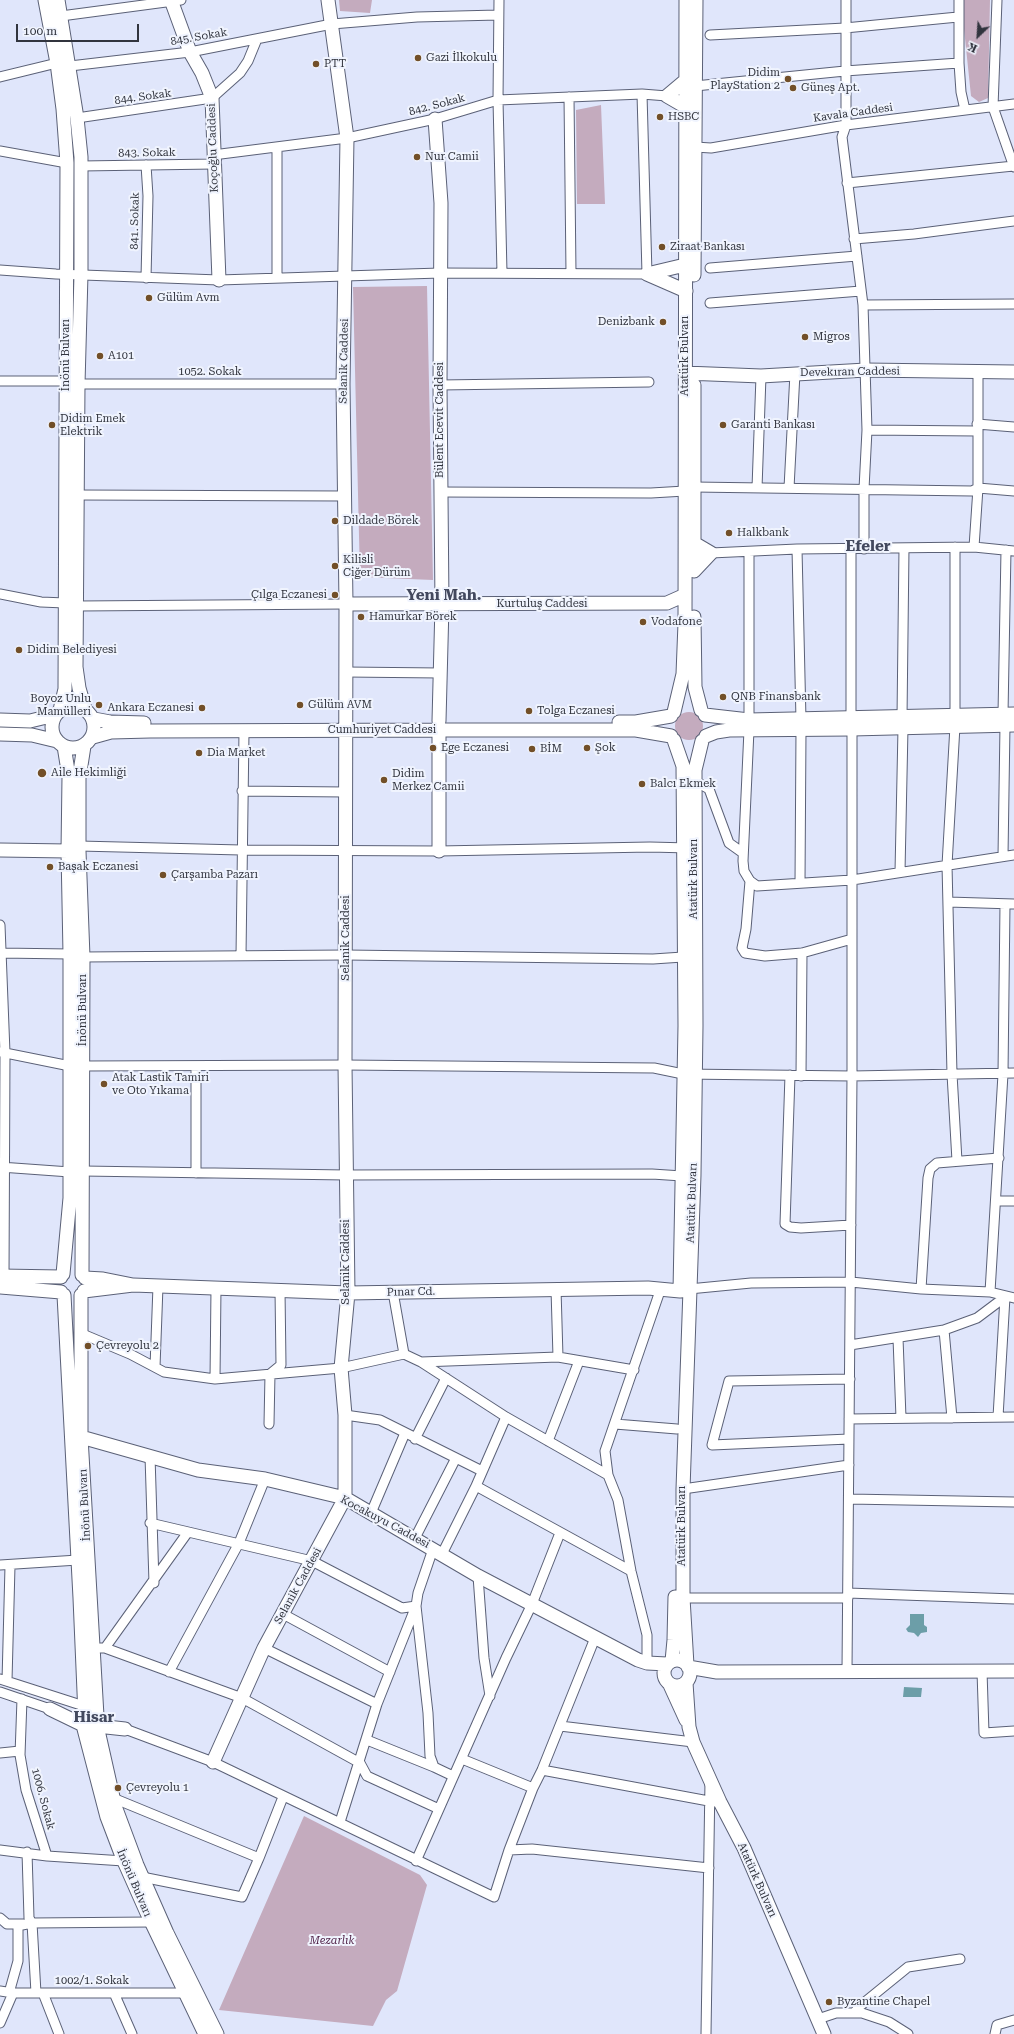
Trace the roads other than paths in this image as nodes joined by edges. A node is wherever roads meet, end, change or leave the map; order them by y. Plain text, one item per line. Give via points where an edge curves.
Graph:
1 (45, 0) edge
2 (58, 0) edge
3 (175, 0) edge
4 (328, 0) edge
5 (499, 0) edge
6 (686, 0) edge
7 (696, 0) edge
8 (846, 0) edge
9 (959, 0) edge
10 (997, 0) edge
11 (498, 15) junction
12 (61, 16) junction
13 (958, 17) junction
14 (332, 24) junction
15 (845, 28) junction
16 (710, 35) dead end
17 (257, 39) junction
18 (190, 52) junction
19 (959, 63) junction
20 (64, 64) junction
21 (845, 71) junction
22 (0, 77) edge
23 (690, 83) junction
24 (642, 94) junction
25 (667, 96) junction
26 (212, 98) junction
27 (569, 98) junction
28 (498, 100) junction
29 (1014, 104) edge
30 (686, 107) junction
31 (993, 107) junction
32 (965, 110) junction
33 (77, 118) junction
34 (436, 119) junction
35 (846, 125) junction
36 (347, 138) junction
37 (277, 147) junction
38 (695, 147) junction
39 (0, 151) edge
40 (214, 159) junction
41 (67, 163) junction
42 (146, 165) junction
43 (80, 166) junction
44 (1014, 167) edge
45 (847, 183) junction
46 (1014, 221) edge
47 (854, 240) junction
48 (857, 256) junction
49 (710, 268) dead end
50 (690, 269) junction
51 (0, 270) edge
52 (440, 273) junction
53 (502, 273) junction
54 (67, 274) junction
55 (81, 274) junction
56 (571, 274) junction
57 (647, 274) junction
58 (346, 277) junction
59 (146, 278) junction
60 (276, 278) junction
61 (219, 280) junction
62 (686, 291) junction
63 (861, 291) junction
64 (710, 303) dead end
65 (863, 304) junction
66 (1014, 304) edge
67 (866, 370) junction
68 (978, 372) junction
69 (1014, 372) edge
70 (690, 373) junction
71 (795, 373) junction
72 (761, 376) junction
73 (0, 381) edge
74 (649, 382) dead end
75 (72, 383) junction
76 (342, 384) junction
77 (440, 385) junction
78 (977, 427) junction
79 (1014, 427) edge
80 (867, 430) junction
81 (757, 488) junction
82 (789, 488) junction
83 (978, 488) junction
84 (690, 489) junction
85 (864, 490) junction
86 (1014, 491) edge
87 (440, 492) junction
88 (78, 495) junction
89 (345, 496) junction
90 (694, 543) junction
91 (955, 547) junction
92 (974, 547) junction
93 (864, 548) junction
94 (904, 548) junction
95 (798, 549) junction
96 (851, 549) junction
97 (1010, 551) edge
98 (749, 552) junction
99 (711, 553) junction
100 (694, 571) junction
101 (0, 594) edge
102 (686, 595) junction
103 (71, 604) junction
104 (346, 604) junction
105 (666, 604) junction
106 (442, 605) junction
107 (685, 619) junction
108 (346, 672) junction
109 (440, 673) junction
110 (57, 713) junction
111 (703, 713) junction
112 (90, 714) junction
113 (673, 714) junction
114 (1009, 719) edge
115 (0, 720) edge
116 (955, 720) junction
117 (902, 723) junction
118 (851, 724) junction
119 (749, 725) junction
120 (801, 725) junction
121 (346, 726) junction
122 (439, 726) junction
123 (244, 731) junction
124 (0, 734) edge
125 (673, 738) junction
126 (704, 739) junction
127 (88, 741) junction
128 (61, 744) junction
129 (695, 781) junction
130 (242, 791) junction
131 (346, 792) junction
132 (689, 848) junction
133 (74, 849) junction
134 (0, 850) edge
135 (241, 850) junction
136 (346, 850) junction
137 (440, 851) junction
138 (744, 853) junction
139 (1014, 855) edge
140 (1003, 856) junction
141 (947, 865) junction
142 (900, 872) junction
143 (852, 880) junction
144 (750, 881) junction
145 (800, 883) junction
146 (948, 902) junction
147 (1010, 904) edge
148 (0, 926) edge
149 (852, 939) junction
150 (0, 953) edge
151 (802, 953) junction
152 (77, 955) junction
153 (346, 955) junction
154 (241, 956) junction
155 (683, 957) junction
156 (2, 1025) edge
157 (2, 1052) edge
158 (345, 1065) junction
159 (70, 1066) junction
160 (84, 1066) junction
161 (196, 1066) junction
162 (1014, 1073) edge
163 (689, 1074) junction
164 (952, 1074) junction
165 (1003, 1074) junction
166 (790, 1076) junction
167 (801, 1076) junction
168 (852, 1076) junction
169 (999, 1158) junction
170 (957, 1161) junction
171 (3, 1167) edge
172 (83, 1171) junction
173 (70, 1172) junction
174 (196, 1173) junction
175 (346, 1175) junction
176 (682, 1176) junction
177 (996, 1201) junction
178 (1014, 1202) edge
179 (2, 1217) edge
180 (851, 1225) junction
181 (62, 1275) junction
182 (1, 1280) edge
183 (851, 1282) junction
184 (83, 1285) junction
185 (158, 1286) junction
186 (216, 1288) junction
187 (661, 1288) junction
188 (556, 1289) junction
189 (921, 1289) junction
190 (280, 1290) junction
191 (685, 1290) junction
192 (393, 1292) junction
193 (990, 1292) junction
194 (348, 1293) junction
195 (62, 1294) junction
196 (1010, 1297) edge
197 (944, 1330) junction
198 (80, 1333) junction
199 (898, 1338) junction
200 (850, 1345) junction
201 (404, 1354) junction
202 (558, 1357) junction
203 (579, 1361) junction
204 (421, 1362) junction
205 (155, 1367) junction
206 (341, 1368) junction
207 (634, 1370) junction
208 (270, 1374) junction
209 (446, 1378) junction
210 (215, 1379) junction
211 (850, 1379) junction
212 (345, 1415) junction
213 (506, 1417) junction
214 (1014, 1417) edge
215 (901, 1418) junction
216 (952, 1418) junction
217 (998, 1418) junction
218 (849, 1419) junction
219 (270, 1424) dead end
220 (615, 1424) junction
221 (678, 1429) junction
222 (405, 1433) junction
223 (81, 1437) junction
224 (415, 1439) junction
225 (849, 1439) junction
226 (548, 1441) junction
227 (150, 1456) junction
228 (456, 1458) junction
229 (849, 1465) junction
230 (482, 1471) junction
231 (608, 1475) junction
232 (265, 1479) junction
233 (476, 1486) junction
234 (683, 1489) junction
235 (345, 1498) junction
236 (849, 1498) junction
237 (1014, 1502) edge
238 (371, 1513) junction
239 (150, 1523) junction
240 (188, 1532) junction
241 (560, 1533) junction
242 (415, 1538) junction
243 (239, 1543) junction
244 (438, 1552) junction
245 (78, 1560) junction
246 (312, 1561) junction
247 (0, 1566) edge
248 (10, 1566) junction
249 (631, 1571) junction
250 (478, 1576) junction
251 (154, 1583) junction
252 (848, 1596) junction
253 (683, 1598) junction
254 (1014, 1599) edge
255 (532, 1604) junction
256 (0, 1606) edge
257 (416, 1606) junction
258 (10, 1609) junction
259 (283, 1614) junction
260 (595, 1638) junction
261 (99, 1648) junction
262 (264, 1648) junction
263 (670, 1662) junction
264 (647, 1663) junction
265 (847, 1670) junction
266 (1014, 1670) edge
267 (982, 1671) junction
268 (169, 1672) junction
269 (390, 1672) junction
270 (688, 1673) junction
271 (3, 1680) edge
272 (667, 1681) junction
273 (0, 1692) edge
274 (490, 1696) junction
275 (242, 1698) junction
276 (22, 1699) junction
277 (377, 1704) junction
278 (50, 1709) joint
279 (89, 1718) junction
280 (560, 1726) junction
281 (689, 1727) junction
282 (125, 1730) joint
283 (1014, 1731) edge
284 (367, 1740) junction
285 (693, 1742) junction
286 (20, 1751) junction
287 (0, 1753) edge
288 (462, 1759) junction
289 (213, 1762) junction
290 (360, 1763) junction
291 (434, 1767) junction
292 (542, 1770) junction
293 (453, 1776) junction
294 (533, 1788) junction
295 (282, 1797) junction
296 (113, 1798) junction
297 (714, 1802) junction
298 (439, 1809) junction
299 (340, 1822) junction
300 (0, 1850) edge
301 (509, 1850) junction
302 (27, 1852) junction
303 (47, 1856) junction
304 (259, 1858) junction
305 (124, 1861) junction
306 (416, 1861) junction
307 (709, 1868) junction
308 (142, 1876) junction
309 (0, 1918) edge
310 (31, 1920) junction
311 (151, 1922) junction
312 (20, 1925) junction
313 (960, 1958) dead end
314 (7, 1992) edge
315 (39, 1993) junction
316 (114, 1993) junction
317 (185, 1993) junction
318 (854, 2013) junction
319 (818, 2019) junction
320 (1014, 2020) edge
321 (0, 2023) edge
322 (59, 2034) edge
323 (132, 2034) edge
324 (205, 2034) edge
325 (217, 2034) edge
326 (706, 2034) edge
327 (824, 2034) edge
328 (908, 2034) edge
329 (995, 2034) edge

1 - 20 main road, İnönü Bulvarı
2 - 12 main road, İnönü Bulvarı
3 - 12 street
3 - 18 main road, Koçoğlu Caddesi
4 - 14 main road, Selanik Caddesi
5 - 11 street
6 - 23 main road, Atatürk Bulvarı
7 - 23 main road, Atatürk Bulvarı
8 - 15 street
9 - 13 street
10 - 31 street
11 - 14 street, 845. Sokak via 417,17
11 - 28 street
12 - 20 main road, İnönü Bulvarı
13 - 15 street
13 - 19 street
14 - 17 street, 845. Sokak
14 - 36 main road, Selanik Caddesi
15 - 16 street
15 - 21 street
17 - 18 street, 845. Sokak
17 - 26 street via 240,73
18 - 20 street, 845. Sokak
18 - 26 main road, Koçoğlu Caddesi
19 - 21 street
19 - 32 street
20 - 22 street, 845. Sokak
20 - 33 main road, İnönü Bulvarı
20 - 41 main road, İnönü Bulvarı via 63,108
21 - 23 street
21 - 35 street
23 - 25 main road
23 - 30 main road, Atatürk Bulvarı
23 - 38 main road, Atatürk Bulvarı
24 - 25 street, 842. Sokak
24 - 27 street, 842. Sokak
24 - 57 street
25 - 30 main road
26 - 33 street, 844. Sokak
26 - 40 main road, Koçoğlu Caddesi
27 - 28 street, 842. Sokak
27 - 56 street
28 - 34 street, 842. Sokak
28 - 53 street
29 - 31 street, Kavala Caddesi
30 - 50 main road, Atatürk Bulvarı
31 - 32 street, Kavala Caddesi
31 - 44 street
32 - 35 street, Kavala Caddesi
33 - 43 main road, İnönü Bulvarı
34 - 36 street, 842. Sokak
34 - 52 main road, Bülent Ecevit Caddesi via 441,203
35 - 38 street, Kavala Caddesi via 711,148
35 - 45 street via 842,137
36 - 37 street, 842. Sokak
36 - 58 main road, Selanik Caddesi
37 - 40 street, 842. Sokak
37 - 60 street
38 - 50 main road, Atatürk Bulvarı
39 - 41 street
40 - 42 street, 843. Sokak
40 - 61 main road, Koçoğlu Caddesi
41 - 54 main road, İnönü Bulvarı
42 - 43 street, 843. Sokak
42 - 59 street, 841. Sokak
43 - 55 main road, İnönü Bulvarı
44 - 45 street
45 - 47 street
46 - 47 street
47 - 48 street
48 - 49 street
48 - 63 street
50 - 57 main road
50 - 62 main road, Atatürk Bulvarı
50 - 70 main road, Atatürk Bulvarı
51 - 54 street
52 - 53 street
52 - 58 street
52 - 77 main road, Bülent Ecevit Caddesi
53 - 56 street
54 - 55 street
54 - 75 main road, İnönü Bulvarı
55 - 59 street
55 - 75 main road, İnönü Bulvarı
56 - 57 street
57 - 62 main road
58 - 60 street
58 - 76 main road, Selanik Caddesi
59 - 61 street
60 - 61 street
62 - 70 main road, Atatürk Bulvarı
63 - 64 street
63 - 65 street
65 - 66 street
65 - 67 street
67 - 68 main road, Devekıran Caddesi
67 - 71 main road, Devekıran Caddesi
67 - 80 street
68 - 69 main road, Devekıran Caddesi
68 - 78 street
70 - 72 main road, Devekıran Caddesi
70 - 84 main road, Atatürk Bulvarı
71 - 72 main road, Devekıran Caddesi
71 - 82 street
72 - 81 street
73 - 75 street, 1052. Sokak
74 - 77 street
75 - 76 street, 1052. Sokak
75 - 88 main road, İnönü Bulvarı
75 - 103 main road, İnönü Bulvarı
76 - 89 main road, Selanik Caddesi
77 - 87 main road, Bülent Ecevit Caddesi
78 - 79 street
78 - 80 street
78 - 83 street
80 - 85 street
81 - 82 street
81 - 84 street
82 - 85 street
83 - 85 street via 972,491
83 - 86 street
83 - 92 street
84 - 87 street via 651,494
84 - 90 main road, Atatürk Bulvarı
84 - 102 main road, Atatürk Bulvarı
85 - 93 street
87 - 106 main road, Bülent Ecevit Caddesi
88 - 89 street
88 - 103 main road, İnönü Bulvarı
89 - 104 main road, Selanik Caddesi
90 - 99 main road
90 - 100 main road, Atatürk Bulvarı
91 - 92 street
91 - 94 street
91 - 116 street
92 - 97 street
93 - 94 street
93 - 96 street
94 - 117 street
95 - 96 street
95 - 98 street
95 - 120 street
96 - 118 street
97 - 114 street
98 - 99 street
98 - 119 street
99 - 100 main road
100 - 111 main road, Atatürk Bulvarı via 695,686
101 - 103 street via 41,602
102 - 105 main road
102 - 107 main road, Atatürk Bulvarı
103 - 104 street
103 - 110 main road, İnönü Bulvarı via 65,689
103 - 112 main road, İnönü Bulvarı via 79,688
104 - 106 main road, Kurtuluş Caddesi
104 - 108 main road, Selanik Caddesi
105 - 106 main road, Kurtuluş Caddesi
105 - 107 main road
106 - 109 main road, Bülent Ecevit Caddesi
107 - 113 main road, Atatürk Bulvarı via 683,674
108 - 109 street
108 - 121 main road, Selanik Caddesi
109 - 122 main road, Bülent Ecevit Caddesi
110 - 112 main road via 70,706
110 - 115 main road via 30,721
110 - 128 main road via 52,729
111 - 113 main road via 696,707 684,706
111 - 119 main road
111 - 126 main road via 708,726
112 - 121 main road, Cumhuriyet Caddesi via 110,722 148,724
112 - 127 main road via 95,725
113 - 122 main road, Cumhuriyet Caddesi via 636,722
113 - 125 main road via 668,726
114 - 116 main road
114 - 140 street
116 - 117 main road
116 - 141 street
117 - 118 main road
117 - 142 street
118 - 120 main road
118 - 143 street
119 - 120 main road
119 - 126 main road via 716,732
119 - 138 street
120 - 145 street
121 - 122 main road, Cumhuriyet Caddesi
121 - 123 main road, Cumhuriyet Caddesi
121 - 131 main road, Selanik Caddesi
122 - 125 main road, Cumhuriyet Caddesi via 636,730
122 - 137 main road, Bülent Ecevit Caddesi
123 - 127 main road, Cumhuriyet Caddesi via 110,732
123 - 130 street
124 - 128 main road via 32,735
125 - 126 main road via 688,746
125 - 132 main road, Atatürk Bulvarı via 683,766
126 - 129 main road, Atatürk Bulvarı via 696,761
127 - 128 main road via 70,748
127 - 133 main road, İnönü Bulvarı via 79,778
128 - 133 main road, İnönü Bulvarı via 69,777
129 - 132 main road, Atatürk Bulvarı
129 - 138 street via 709,789 729,843
130 - 131 street
130 - 135 street
131 - 136 main road, Selanik Caddesi
132 - 137 street
132 - 155 main road, Atatürk Bulvarı
132 - 163 main road, Atatürk Bulvarı
133 - 134 main road
133 - 135 street
133 - 152 main road, İnönü Bulvarı
135 - 136 street
135 - 154 street
136 - 137 street
136 - 153 main road, Selanik Caddesi
138 - 144 street via 744,871
139 - 140 street
140 - 141 street
141 - 142 street
141 - 146 street
142 - 143 street
143 - 145 street
143 - 149 street
144 - 145 street via 758,886
144 - 151 street via 742,948 745,953 765,956
146 - 147 street
146 - 164 street
147 - 165 street
148 - 150 street
149 - 151 street
149 - 168 street
150 - 152 street
150 - 156 street
151 - 167 street
152 - 154 street
152 - 159 main road, İnönü Bulvarı
152 - 160 main road, İnönü Bulvarı
153 - 154 street
153 - 155 street via 652,960
153 - 158 main road, Selanik Caddesi
155 - 163 main road, Atatürk Bulvarı
156 - 157 street
157 - 159 street
157 - 171 street
158 - 161 street
158 - 163 street via 654,1068
158 - 175 main road, Selanik Caddesi
159 - 160 main road
159 - 173 main road, İnönü Bulvarı
160 - 161 street
160 - 172 main road, İnönü Bulvarı
161 - 174 street
162 - 165 street
163 - 166 street
163 - 176 main road, Atatürk Bulvarı
163 - 191 main road, Atatürk Bulvarı
164 - 165 street
164 - 168 street
164 - 170 street
165 - 169 street
166 - 167 street
166 - 180 street via 785,1224 801,1228
167 - 168 street
168 - 180 street
169 - 170 street
169 - 177 street
170 - 189 street via 937,1163 930,1169
171 - 173 street
171 - 179 street
172 - 174 street
172 - 184 main road, İnönü Bulvarı
173 - 181 main road, İnönü Bulvarı via 70,1198
174 - 175 street
175 - 176 street
175 - 194 main road, Selanik Caddesi
176 - 191 main road, Atatürk Bulvarı
177 - 178 street
177 - 193 street
179 - 182 street
180 - 183 street
181 - 182 main road
181 - 184 main road via 71,1271
181 - 195 main road via 59,1285
182 - 195 main road
183 - 189 street
183 - 191 street via 751,1283
183 - 200 street
184 - 185 main road, Pınar Cd.
184 - 195 main road via 72,1298
184 - 198 main road, İnönü Bulvarı
185 - 186 main road, Pınar Cd.
185 - 205 street
186 - 190 main road, Pınar Cd.
186 - 210 street
187 - 188 main road, Pınar Cd.
187 - 191 main road, Pınar Cd.
187 - 207 street
188 - 192 main road, Pınar Cd.
188 - 202 street
189 - 193 street
190 - 194 main road, Pınar Cd.
190 - 208 street via 281,1365
191 - 221 main road, Atatürk Bulvarı
191 - 234 main road, Atatürk Bulvarı
192 - 194 main road, Pınar Cd.
192 - 201 street
193 - 196 street
194 - 206 main road, Selanik Caddesi
195 - 245 main road, İnönü Bulvarı
196 - 197 street via 977,1318
196 - 217 street
197 - 199 street
197 - 216 street
198 - 205 street
198 - 223 main road, İnönü Bulvarı
199 - 200 street
199 - 215 street
200 - 211 street
201 - 204 street
201 - 206 street
202 - 203 street
202 - 204 street
203 - 207 street
203 - 226 street
204 - 209 street
205 - 210 street via 164,1372
206 - 208 street
206 - 212 main road, Selanik Caddesi
207 - 220 street
208 - 210 street
208 - 219 street
209 - 213 street
209 - 224 street
211 - 218 street
211 - 225 street via 729,1381 712,1446
212 - 222 street via 380,1420
212 - 235 main road, Selanik Caddesi
213 - 226 street
213 - 230 street
214 - 217 street
215 - 216 street
215 - 218 street
216 - 217 street
218 - 225 street
220 - 221 street
220 - 231 street via 605,1451
221 - 263 main road, Atatürk Bulvarı via 674,1640
222 - 224 street
222 - 238 street
223 - 227 main road, Kocakuyu Caddesi
223 - 261 main road, İnönü Bulvarı
224 - 228 street
225 - 229 street
226 - 231 street
227 - 232 main road, Kocakuyu Caddesi via 198,1470
227 - 239 street
228 - 230 street
228 - 242 street
229 - 234 street
229 - 236 street
230 - 233 street
231 - 249 street via 618,1500
232 - 235 main road, Kocakuyu Caddesi
232 - 243 street
233 - 241 street
233 - 244 street
234 - 253 main road, Atatürk Bulvarı
235 - 238 main road, Kocakuyu Caddesi
235 - 246 main road, Selanik Caddesi
236 - 237 street
236 - 252 street
238 - 242 main road, Kocakuyu Caddesi
239 - 240 street
239 - 251 street
240 - 243 street
240 - 251 street
241 - 249 street
241 - 255 street
242 - 244 main road, Kocakuyu Caddesi
243 - 246 street
243 - 268 street
244 - 250 main road, Kocakuyu Caddesi
244 - 257 street via 418,1593
245 - 248 street
245 - 279 main road, İnönü Bulvarı
246 - 257 street via 402,1608
246 - 259 main road, Selanik Caddesi
247 - 248 street
248 - 258 street
249 - 264 street via 647,1635
250 - 255 main road, Kocakuyu Caddesi
250 - 274 street via 484,1658
251 - 261 street
252 - 253 street
252 - 254 street
252 - 265 street
253 - 270 main road, Atatürk Bulvarı
255 - 260 main road, Kocakuyu Caddesi
255 - 274 street
256 - 258 street
257 - 269 street
257 - 291 street via 428,1713 430,1756
258 - 271 street
259 - 262 main road, Selanik Caddesi
259 - 269 street
260 - 264 main road, Kocakuyu Caddesi
260 - 280 street
261 - 268 street
261 - 279 main road, İnönü Bulvarı
262 - 275 main road, Selanik Caddesi
262 - 277 street
263 - 264 main road, Kocakuyu Caddesi
263 - 270 main road via 680,1660
263 - 272 main road via 664,1670
264 - 272 main road
265 - 267 main road
265 - 270 main road
266 - 267 main road
267 - 283 street via 984,1733
268 - 275 street
269 - 277 street
270 - 272 main road via 677,1686
270 - 281 main road, Atatürk Bulvarı
271 - 279 street
272 - 281 main road, Atatürk Bulvarı
273 - 276 street
274 - 288 street
275 - 289 main road, Selanik Caddesi
275 - 290 street
276 - 278 street
276 - 286 street, 1006. Sokak
277 - 284 street
278 - 279 main road
279 - 282 main road
279 - 296 main road, İnönü Bulvarı
279 - 305 main road, İnönü Bulvarı via 107,1817
280 - 285 street
280 - 292 street
281 - 285 main road, Atatürk Bulvarı
282 - 289 street
284 - 290 street
284 - 291 street
285 - 297 main road, Atatürk Bulvarı via 710,1776
286 - 287 street
286 - 303 street, 1006. Sokak via 26,1790
288 - 293 street
288 - 294 street
289 - 295 street
290 - 298 street via 367,1776
290 - 299 street
291 - 293 street
292 - 294 street
292 - 297 street
293 - 298 street
294 - 301 street
295 - 299 street
295 - 304 street
296 - 304 street
296 - 308 main road, İnönü Bulvarı
297 - 307 street
297 - 319 main road, Atatürk Bulvarı via 744,1848
298 - 306 street
299 - 306 street
300 - 302 street
301 - 306 street via 494,1898
301 - 307 street via 532,1849
302 - 303 street
302 - 310 street
303 - 305 street
304 - 308 street via 242,1896
305 - 311 main road, İnönü Bulvarı
307 - 326 street
308 - 325 main road, İnönü Bulvarı
309 - 312 street via 7,1924
310 - 311 street
310 - 312 street
310 - 315 street
311 - 317 main road, İnönü Bulvarı
312 - 314 street via 18,1961
313 - 318 street via 908,1967
314 - 315 street, 1002/1. Sokak
314 - 321 street
315 - 316 street, 1002/1. Sokak
315 - 322 street
316 - 317 street, 1002/1. Sokak
316 - 323 street
317 - 324 main road, İnönü Bulvarı
318 - 319 street via 836,2013
318 - 328 street via 889,2022
319 - 327 main road, Atatürk Bulvarı
320 - 329 street via 997,2025

